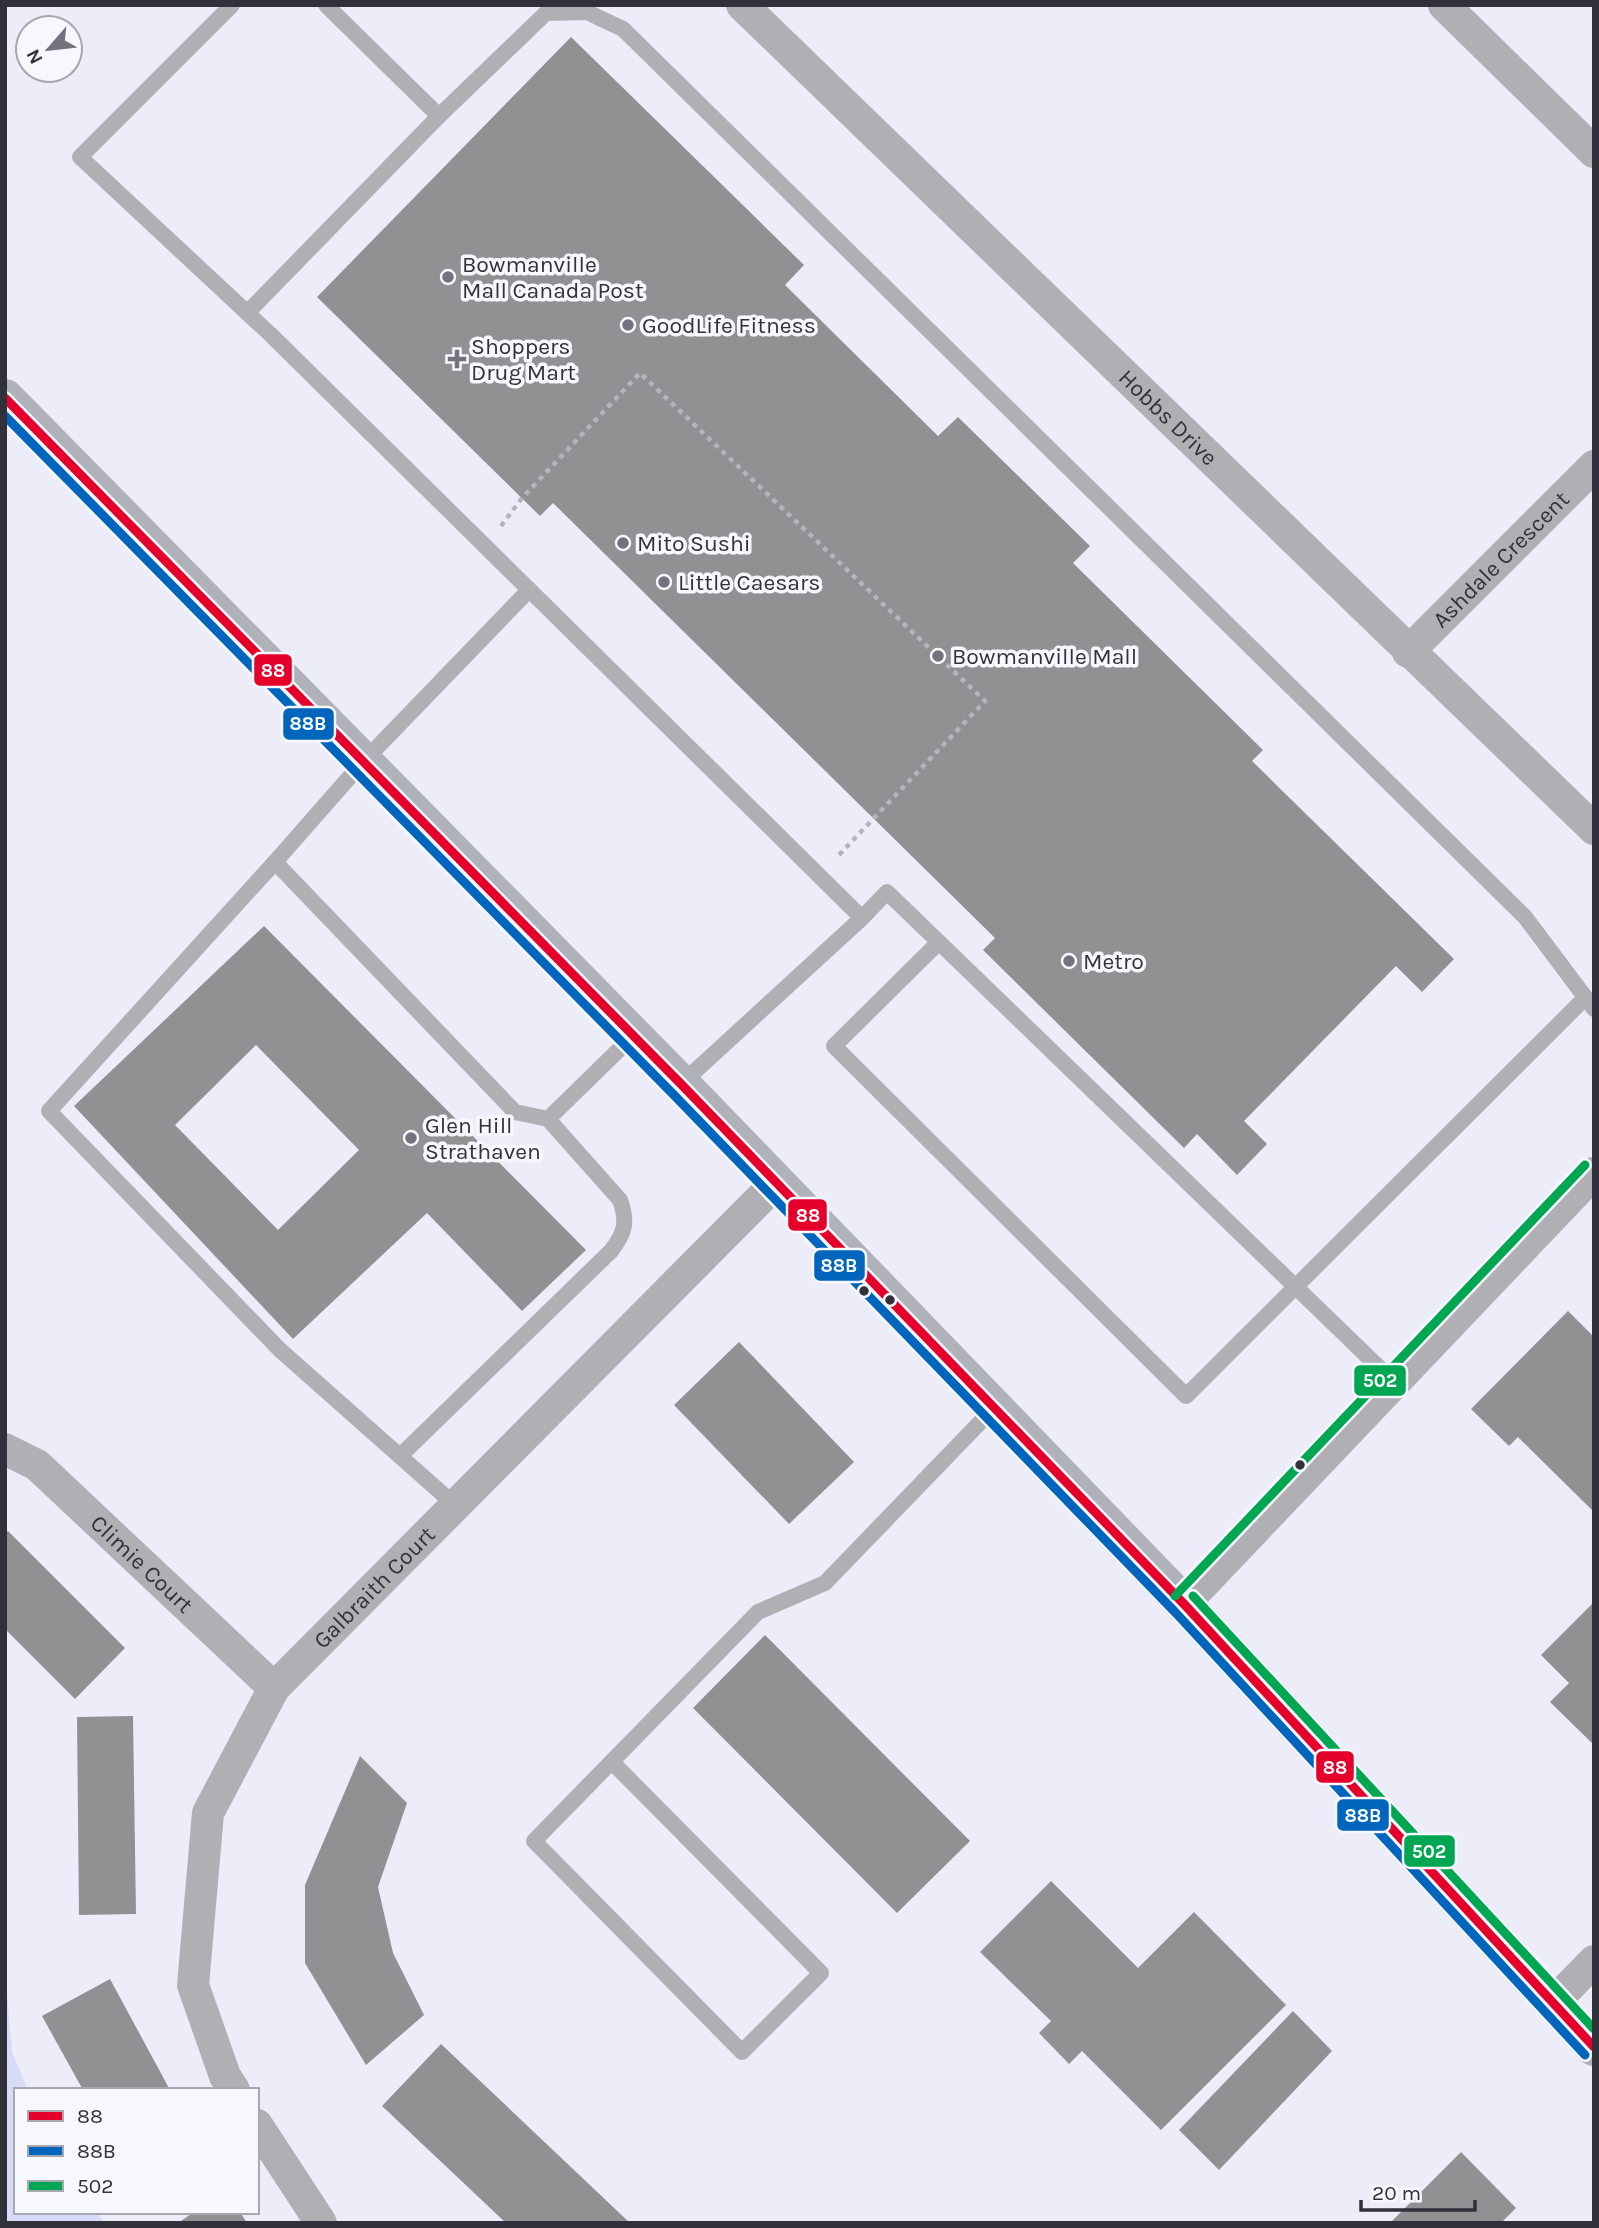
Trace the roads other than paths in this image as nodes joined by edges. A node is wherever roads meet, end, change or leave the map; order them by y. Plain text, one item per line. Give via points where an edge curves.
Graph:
1 (232, 5) edge
2 (326, 5) edge
3 (742, 5) edge
4 (1444, 5) edge
5 (439, 116) junction
6 (1594, 152) edge
7 (247, 313) junction
8 (5, 398) edge
9 (1594, 466) edge
10 (529, 590) junction
11 (1408, 652) junction
12 (362, 763) junction
13 (1594, 829) edge
14 (275, 862) junction
15 (862, 918) junction
16 (937, 944) junction
17 (1589, 1003) edge
18 (634, 1036) junction
19 (681, 1084) junction
20 (548, 1119) junction
21 (1594, 1173) edge
22 (775, 1184) junction
23 (1296, 1287) junction
24 (1393, 1381) junction
25 (993, 1409) junction
26 (5, 1449) edge
27 (400, 1456) junction
28 (455, 1505) junction
29 (1184, 1604) junction
30 (274, 1688) junction
31 (612, 1762) junction
32 (1594, 1961) edge
33 (1553, 2003) junction
34 (1594, 2047) edge
35 (233, 2088) edge
36 (259, 2128) edge
37 (321, 2223) edge

1 - 7 lane via 80,157
2 - 5 lane
3 - 11 street, Hobbs Drive
4 - 6 street
5 - 7 lane
5 - 17 lane via 545,13 587,12 623,29 1525,917
7 - 10 lane
8 - 12 main road
9 - 11 street, Ashdale Crescent
10 - 12 lane
10 - 15 lane
11 - 13 street, Hobbs Drive
12 - 14 lane
12 - 18 main road
14 - 20 lane via 515,1112
14 - 27 lane via 48,1111 280,1350
15 - 16 lane via 887,892
15 - 19 lane
16 - 23 lane
16 - 23 lane via 834,1046 1155,1368 1186,1396
17 - 23 lane
18 - 19 main road
18 - 20 lane
19 - 22 main road
20 - 27 lane via 620,1200 626,1215 624,1233 611,1251
21 - 24 street
22 - 25 main road
22 - 28 street, Galbraith Court
23 - 24 lane
24 - 29 street
25 - 29 main road
25 - 31 lane via 825,1583 758,1612
26 - 30 street, Climie Court via 37,1465
27 - 28 lane
28 - 30 street, Galbraith Court
29 - 33 main road
30 - 35 street, Galbraith Court via 208,1813 193,1984
31 - 31 lane via 534,1841 742,2052 821,1973
32 - 33 street
33 - 34 main road
36 - 37 street

